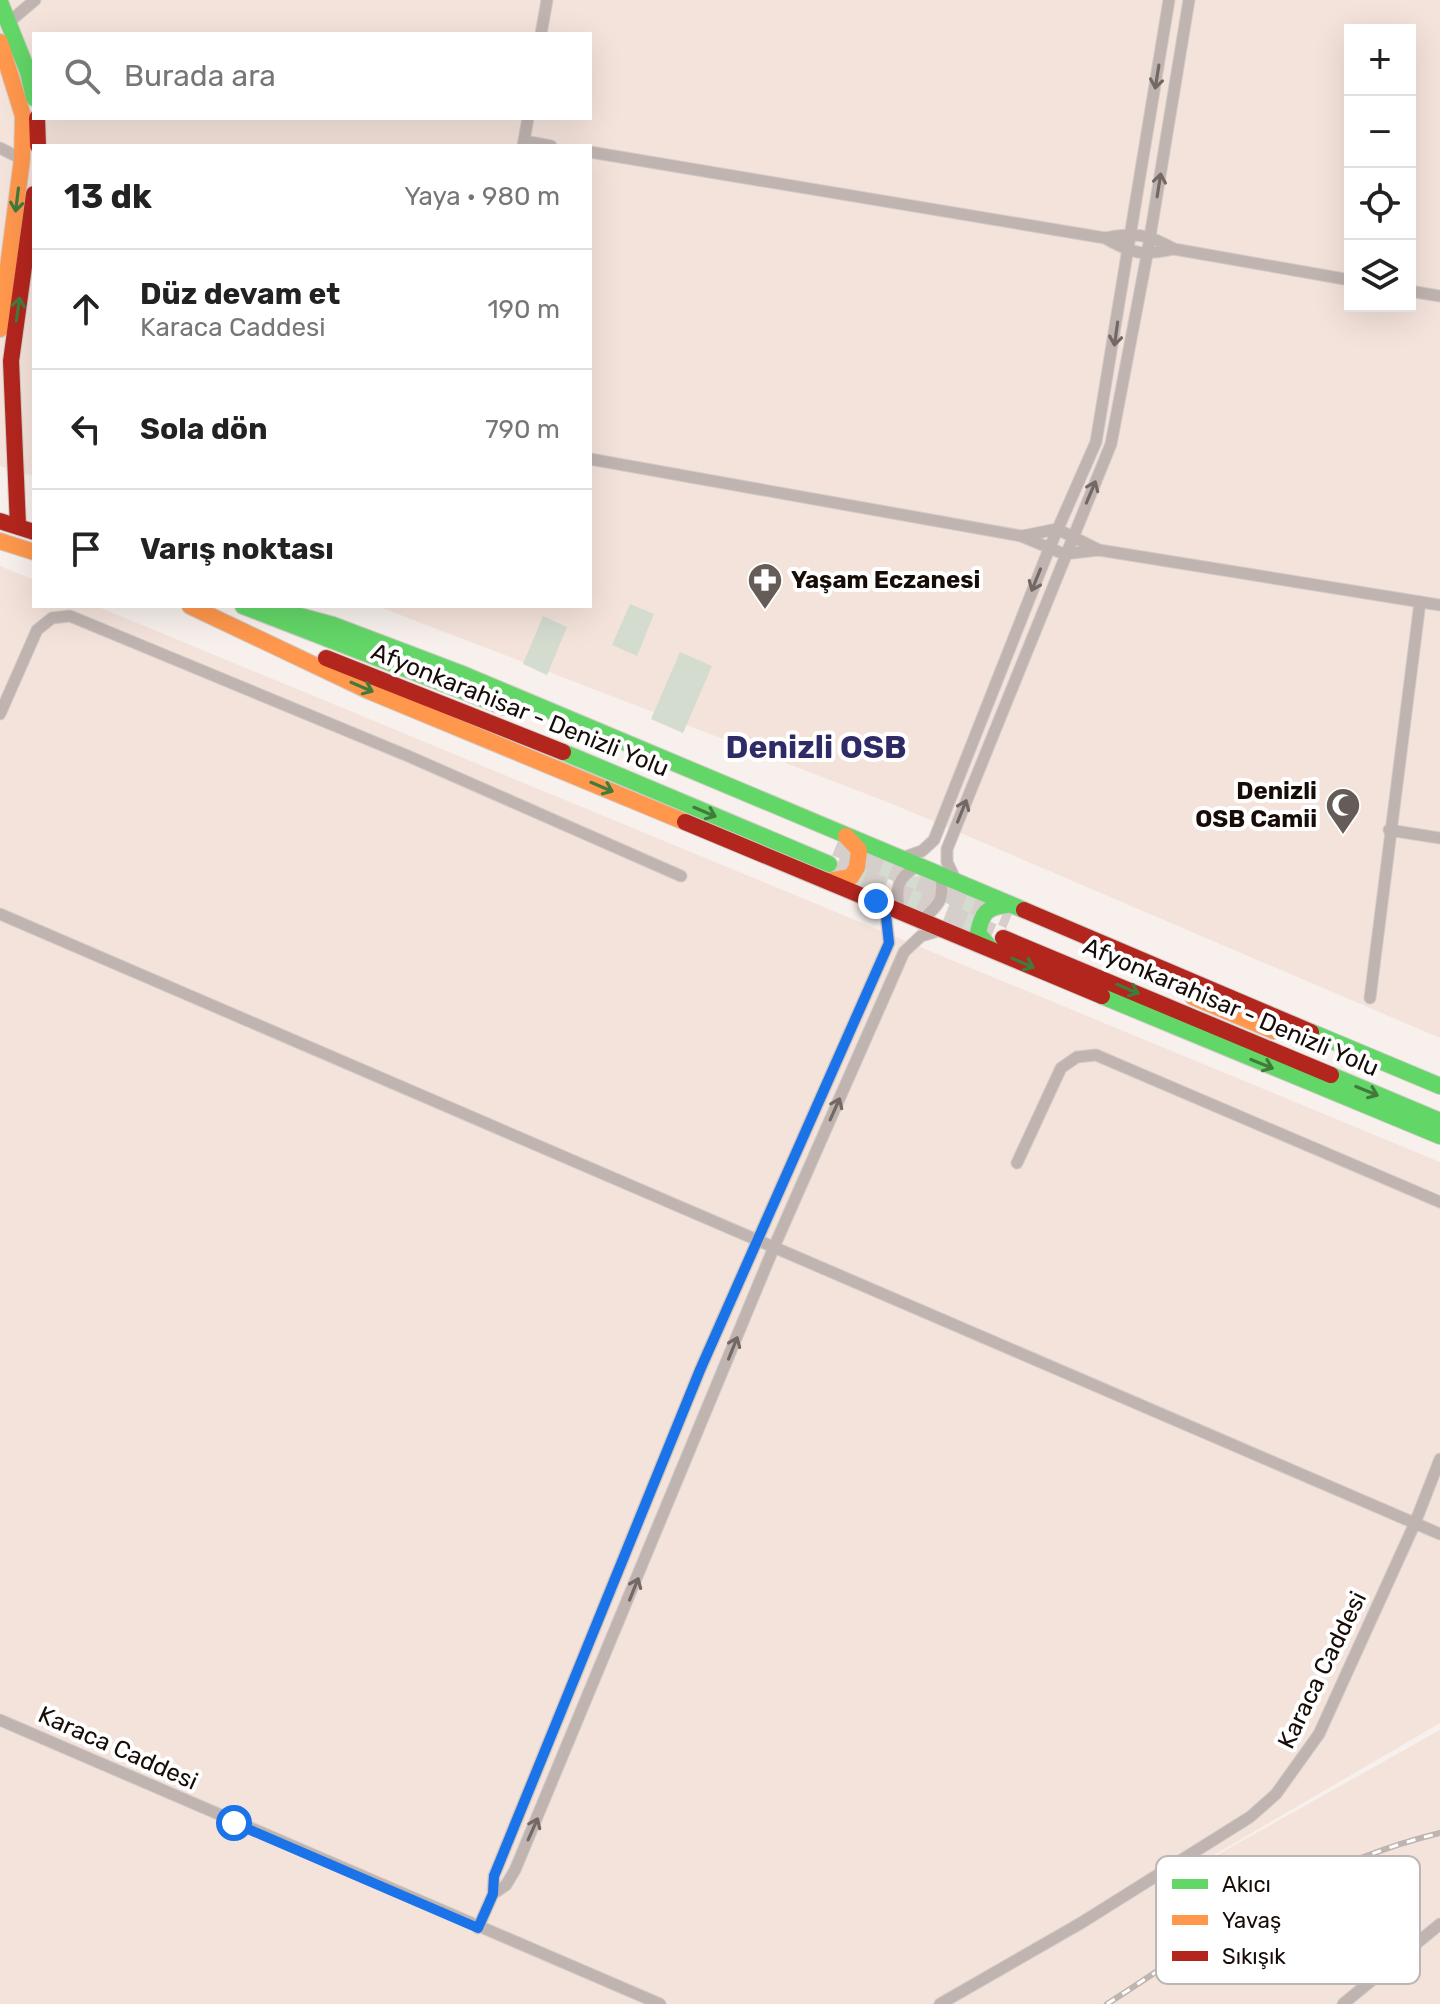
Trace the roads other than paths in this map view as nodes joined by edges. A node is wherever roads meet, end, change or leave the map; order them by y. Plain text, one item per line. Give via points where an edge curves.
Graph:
1 (35, 0) edge
2 (547, 0) edge
3 (1169, 0) edge
4 (1189, 0) edge
5 (0, 2) edge
6 (4, 24) edge
7 (541, 32) edge
8 (0, 42) edge
9 (32, 93) edge
10 (37, 120) edge
11 (528, 120) edge
12 (38, 144) edge
13 (524, 144) edge
14 (0, 148) edge
15 (592, 152) edge
16 (28, 160) edge
17 (32, 209) edge
18 (1131, 232) junction
19 (1151, 236) junction
20 (1105, 238) junction
21 (1174, 249) junction
22 (1128, 251) junction
23 (1147, 255) junction
24 (1344, 279) edge
25 (1416, 292) edge
26 (1440, 296) edge
27 (0, 329) edge
28 (592, 459) edge
29 (0, 521) edge
30 (26, 529) edge
31 (1057, 529) junction
32 (1072, 535) junction
33 (1021, 536) junction
34 (0, 541) edge
35 (1049, 549) junction
36 (1099, 550) junction
37 (32, 551) edge
38 (1064, 554) junction
39 (1420, 602) junction
40 (1440, 605) edge
41 (196, 608) edge
42 (248, 608) edge
43 (270, 608) edge
44 (53, 612) edge
45 (0, 714) edge
46 (1389, 830) junction
47 (1440, 838) edge
48 (840, 840) junction
49 (934, 840) junction
50 (947, 849) junction
51 (900, 858) junction
52 (918, 866) junction
53 (828, 873) junction
54 (681, 876) dead end
55 (941, 876) junction
56 (958, 884) junction
57 (876, 901) junction
58 (899, 911) junction
59 (1009, 912) junction
60 (0, 914) edge
61 (922, 920) junction
62 (946, 931) junction
63 (889, 943) junction
64 (997, 944) junction
65 (904, 952) junction
66 (1370, 998) dead end
67 (1440, 1086) edge
68 (1440, 1100) edge
69 (1440, 1121) edge
70 (1440, 1136) edge
71 (1017, 1163) dead end
72 (1440, 1202) edge
73 (757, 1238) junction
74 (774, 1247) junction
75 (1440, 1459) edge
76 (1415, 1523) junction
77 (1440, 1534) edge
78 (0, 1720) edge
79 (1188, 1856) edge
80 (1156, 1876) edge
81 (493, 1894) junction
82 (1440, 1924) edge
83 (478, 1928) junction
84 (1420, 1940) edge
85 (1367, 1984) edge
86 (660, 2004) edge
87 (940, 2004) edge
88 (1343, 2004) edge

1 - 6 street
2 - 7 street
3 -> 18 street
19 -> 4 street
5 - 6 main road
6 - 9 main road
8 - 16 main road via 23,116
10 - 12 main road
11 - 13 street
14 - 16 street
15 - 20 street
16 -> 27 main road
30 -> 17 main road via 11,361
18 - 19 street
18 - 20 street
18 - 22 street
19 - 21 street
19 - 23 street
20 - 22 street
21 - 23 street
21 - 24 street
22 - 23 street
22 -> 31 street via 1096,442
32 -> 23 street via 1111,444
25 - 26 street
28 - 33 street
29 - 30 main road
31 - 32 street
31 - 33 street
31 - 35 street
32 - 36 street
32 - 38 street
33 - 35 street
34 - 37 main road
35 - 38 street
35 -> 49 street
36 - 38 street
36 - 39 street
50 -> 38 street
39 - 40 street
39 - 46 street
41 -> 53 main road, Afyonkarahisar - Denizli Yolu via 473,714
42 - 48 main road
43 - 48 main road via 333,625 465,675
44 - 45 street via 37,630
44 - 54 street via 394,750
46 - 47 street
46 - 66 street
48 - 51 main road
48 - 53 main road via 859,850 857,867 851,877
49 - 51 street via 922,851
49 - 52 street
50 - 55 street
50 - 56 street
51 - 52 main road
52 - 55 main road
52 - 58 street via 896,886
53 - 57 main road, Afyonkarahisar - Denizli Yolu
55 - 56 main road
55 - 61 street via 939,906
56 - 59 main road
57 - 58 main road, Afyonkarahisar - Denizli Yolu
57 - 63 street via 886,916
58 - 61 main road
58 - 63 street
59 - 64 main road via 990,907 979,922 978,933
59 - 67 main road
59 - 68 main road
60 - 73 street
61 - 62 main road
61 - 65 street
62 - 64 main road
62 - 65 street via 921,936
63 - 73 street
64 -> 69 main road, Afyonkarahisar - Denizli Yolu
64 -> 70 main road
74 -> 65 street
71 - 72 street via 1061,1068 1077,1057 1096,1055
73 - 74 street
73 - 81 street via 494,1876
74 - 76 street
81 -> 74 street via 515,1870 564,1758
75 - 76 street, Karaca Caddesi
76 - 77 street
76 - 79 street, Karaca Caddesi via 1319,1734 1276,1794
78 - 83 street, Karaca Caddesi
80 - 87 street, Karaca Caddesi
81 - 83 street
82 - 84 street
83 - 86 street, Karaca Caddesi
85 - 88 street

